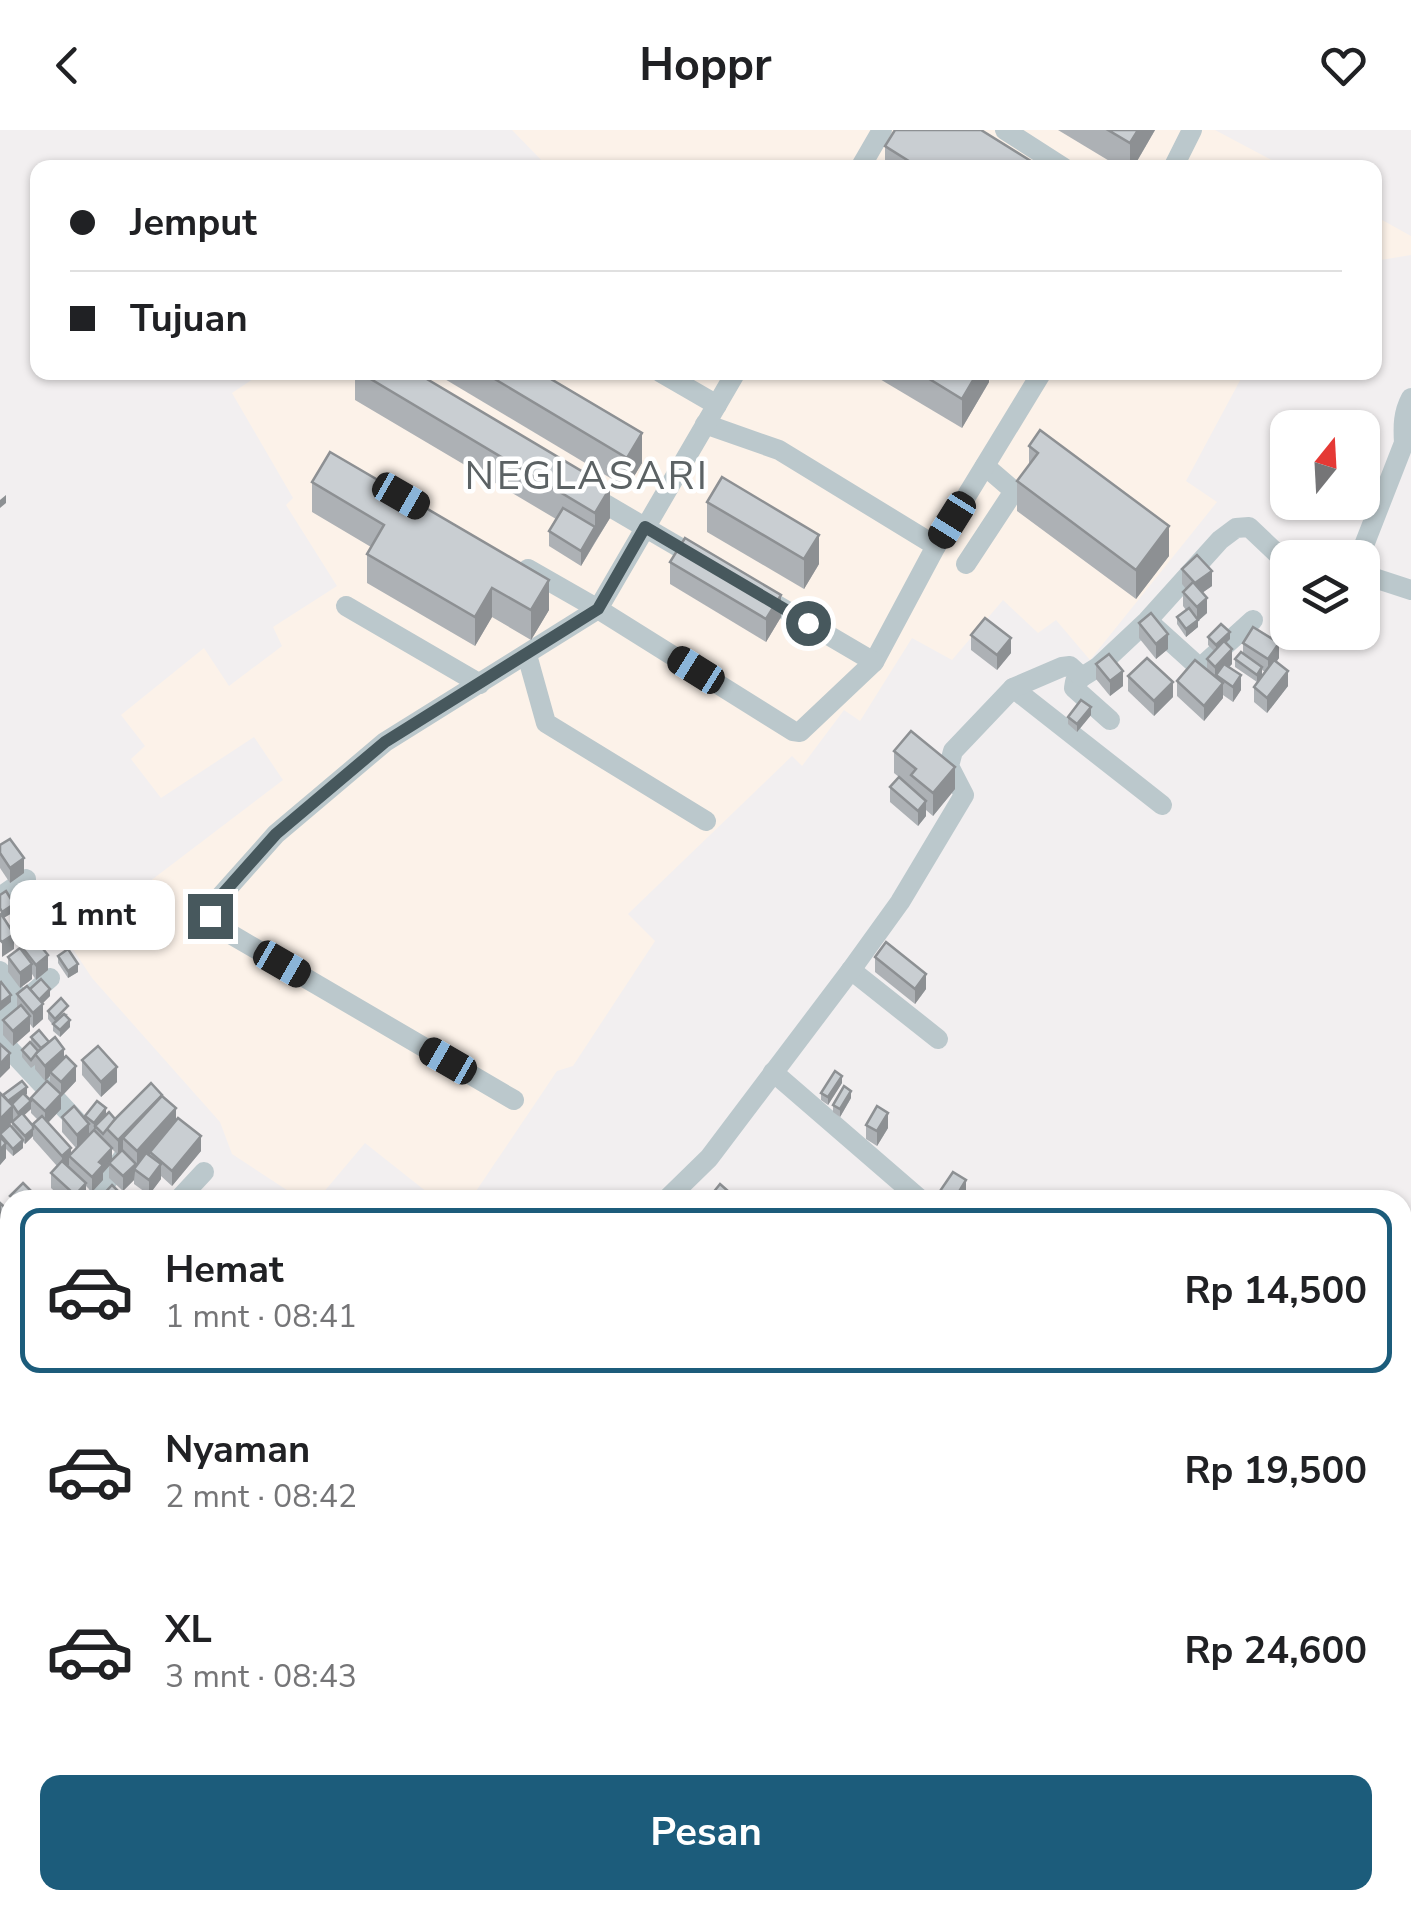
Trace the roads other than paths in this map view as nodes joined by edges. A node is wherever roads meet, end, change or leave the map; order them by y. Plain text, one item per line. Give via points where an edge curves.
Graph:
1 (882, 130) edge
2 (1005, 130) edge
3 (1192, 130) edge
4 (865, 160) edge
5 (1052, 160) edge
6 (1177, 160) edge
7 (674, 380) edge
8 (731, 380) edge
9 (1032, 380) edge
10 (1411, 398) edge
11 (717, 405) junction
12 (705, 424) junction
13 (1407, 448) edge
14 (985, 466) junction
15 (563, 479) edge
16 (645, 527) junction
17 (1367, 540) edge
18 (936, 546) junction
19 (1270, 546) edge
20 (516, 562) edge
21 (966, 564) dead end
22 (1380, 580) edge
23 (1411, 590) edge
24 (346, 606) dead end
25 (598, 609) junction
26 (1253, 620) dead end
27 (1147, 621) junction
28 (527, 655) junction
29 (874, 662) junction
30 (1082, 677) junction
31 (480, 684) junction
32 (1013, 688) junction
33 (1110, 720) dead end
34 (1162, 805) dead end
35 (706, 820) dead end
36 (26, 880) dead end
37 (0, 897) edge
38 (852, 970) junction
39 (0, 971) edge
40 (50, 978) dead end
41 (21, 1002) junction
42 (0, 1022) edge
43 (0, 1039) edge
44 (938, 1040) dead end
45 (773, 1072) junction
46 (514, 1100) dead end
47 (143, 1136) edge
48 (118, 1163) junction
49 (204, 1172) dead end
50 (100, 1190) edge
51 (187, 1190) edge
52 (676, 1190) edge
53 (909, 1190) edge

1 - 4 street
2 - 5 street
3 - 6 street
7 - 11 street
8 - 11 street
9 - 14 street
10 - 13 street via 1402,427
11 - 12 street
12 - 16 street
12 - 18 street via 779,450
13 - 17 street
14 - 18 street
14 - 21 street via 1014,491
15 - 16 street
16 - 25 street
16 - 29 street
18 - 29 street
19 - 27 street via 1250,527 1236,528
20 - 25 street
22 - 23 street
24 - 31 street
25 - 28 street
25 - 29 street via 793,731 805,728
26 - 27 street via 1200,668
27 - 30 street
28 - 31 street
28 - 35 street via 546,722
30 - 32 street via 1062,667
30 - 33 street via 1074,688
31 - 46 street via 385,742 276,834 210,916 215,925
32 - 34 street
32 - 38 street via 953,751 950,766 964,795
36 - 37 street
38 - 44 street
38 - 45 street
39 - 41 street
40 - 41 street
41 - 42 street
43 - 48 street
45 - 52 street via 709,1158
45 - 53 street
47 - 48 street
48 - 50 street
49 - 51 street

